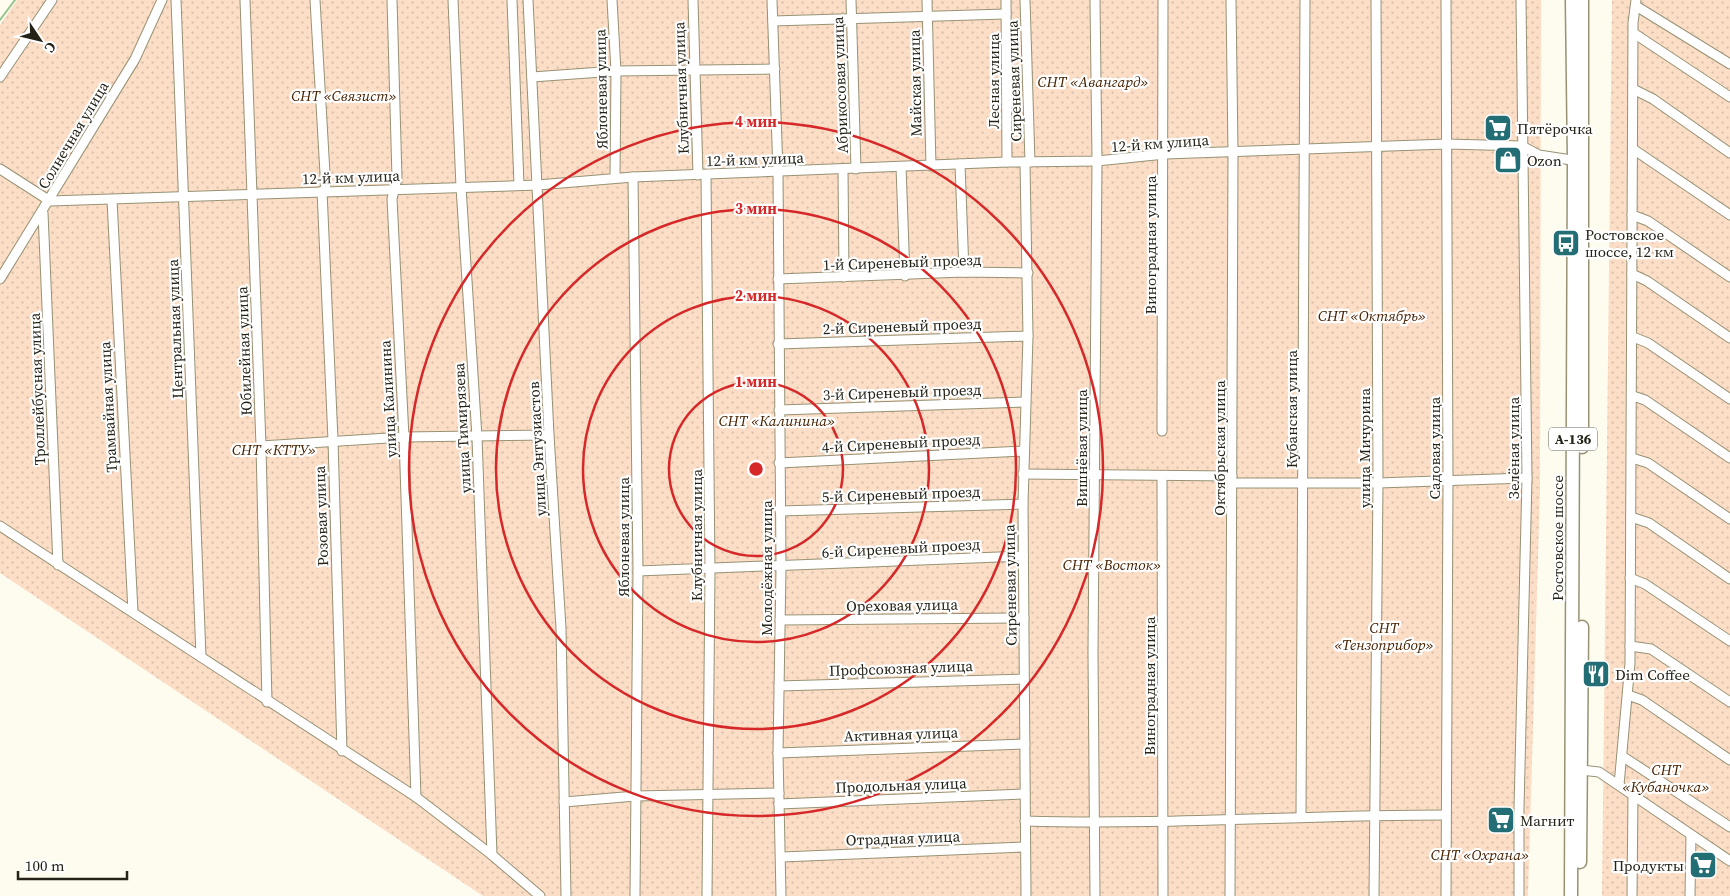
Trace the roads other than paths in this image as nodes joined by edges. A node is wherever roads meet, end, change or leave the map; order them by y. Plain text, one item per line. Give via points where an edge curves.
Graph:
1 (52, 0) edge
2 (162, 0) edge
3 (176, 0) edge
4 (245, 0) edge
5 (315, 0) edge
6 (392, 0) edge
7 (454, 0) edge
8 (512, 0) edge
9 (528, 0) edge
10 (612, 0) edge
11 (693, 0) edge
12 (772, 0) edge
13 (851, 0) edge
14 (927, 0) edge
15 (1006, 0) edge
16 (1025, 0) edge
17 (1095, 0) edge
18 (1163, 0) edge
19 (1231, 0) edge
20 (1305, 0) edge
21 (1376, 0) edge
22 (1446, 0) edge
23 (1521, 0) edge
24 (1572, 0) edge
25 (1582, 0) edge
26 (1636, 3) edge
27 (1006, 14) junction
28 (927, 17) junction
29 (852, 18) junction
30 (773, 22) junction
31 (1634, 34) junction
32 (1730, 64) edge
33 (775, 69) junction
34 (616, 71) junction
35 (695, 72) junction
36 (0, 77) edge
37 (532, 77) junction
38 (1633, 89) junction
39 (1730, 97) edge
40 (1447, 144) junction
41 (1522, 146) junction
42 (1377, 147) junction
43 (1306, 150) junction
44 (1633, 150) junction
45 (1233, 152) junction
46 (1730, 153) edge
47 (1165, 154) junction
48 (1097, 161) junction
49 (1578, 161) junction
50 (1007, 162) junction
51 (1027, 162) junction
52 (960, 164) junction
53 (931, 166) junction
54 (901, 167) junction
55 (856, 168) junction
56 (0, 169) edge
57 (843, 169) junction
58 (778, 172) junction
59 (702, 175) junction
60 (633, 177) junction
61 (615, 178) junction
62 (519, 185) junction
63 (538, 185) junction
64 (461, 187) junction
65 (395, 189) junction
66 (324, 191) junction
67 (253, 195) junction
68 (184, 198) junction
69 (112, 200) junction
70 (50, 201) junction
71 (42, 213) junction
72 (1632, 214) junction
73 (1730, 214) edge
74 (964, 272) junction
75 (1028, 273) junction
76 (1632, 274) junction
77 (905, 276) junction
78 (844, 277) junction
79 (1730, 277) edge
80 (0, 279) edge
81 (778, 279) junction
82 (1028, 336) junction
83 (1633, 336) junction
84 (1730, 338) edge
85 (778, 344) junction
86 (1632, 396) junction
87 (1730, 399) edge
88 (1025, 402) junction
89 (779, 410) junction
90 (1162, 431) dead end
91 (549, 435) junction
92 (404, 437) junction
93 (477, 437) junction
94 (333, 442) junction
95 (261, 446) junction
96 (1024, 451) junction
97 (1632, 458) junction
98 (1730, 458) edge
99 (779, 463) junction
100 (1023, 474) junction
101 (1094, 476) junction
102 (1162, 476) junction
103 (1528, 478) junction
104 (1232, 480) junction
105 (1448, 481) junction
106 (1304, 482) junction
107 (1378, 483) junction
108 (1023, 504) junction
109 (780, 511) junction
110 (1631, 518) junction
111 (1730, 519) edge
112 (0, 526) edge
113 (1023, 556) junction
114 (58, 565) junction
115 (781, 567) junction
116 (710, 570) junction
117 (638, 571) junction
118 (1630, 578) junction
119 (1730, 579) edge
120 (133, 612) junction
121 (1024, 618) junction
122 (780, 620) junction
123 (1730, 642) edge
124 (1630, 646) junction
125 (201, 657) junction
126 (1024, 679) junction
127 (779, 686) junction
128 (1628, 695) junction
129 (267, 702) junction
130 (1730, 702) edge
131 (1024, 744) junction
132 (342, 751) junction
133 (778, 753) junction
134 (1622, 756) junction
135 (1730, 760) edge
136 (1576, 773) junction
137 (1619, 785) junction
138 (779, 793) junction
139 (1025, 794) junction
140 (1632, 794) junction
141 (708, 795) junction
142 (636, 796) junction
143 (416, 797) junction
144 (564, 802) junction
145 (779, 804) junction
146 (1374, 815) junction
147 (1446, 815) junction
148 (1301, 817) junction
149 (1230, 820) junction
150 (1025, 821) junction
151 (1164, 822) junction
152 (1095, 823) junction
153 (1730, 827) edge
154 (1691, 835) junction
155 (1025, 847) junction
156 (492, 854) junction
157 (782, 857) junction
158 (1730, 861) edge
159 (540, 896) edge
160 (566, 896) edge
161 (635, 896) edge
162 (707, 896) edge
163 (781, 896) edge
164 (1026, 896) edge
165 (1095, 896) edge
166 (1163, 896) edge
167 (1230, 896) edge
168 (1374, 896) edge
169 (1446, 896) edge
170 (1519, 896) edge
171 (1571, 896) edge
172 (1579, 896) edge
173 (1632, 896) edge
174 (1690, 896) edge

1 - 36 street
2 - 70 street, Солнечная улица via 135,59
3 - 68 street, Центральная улица
4 - 67 street, Юбилейная улица
5 - 66 street, Розовая улица
6 - 65 street, улица Калинина
7 - 64 street, улица Тимирязева
8 - 62 street
9 - 37 street, улица Энтузиастов
10 - 34 street, Яблоневая улица
11 - 35 street, Клубничная улица
12 - 30 street, Молодёжная улица
13 - 29 street, Абрикосовая улица
14 - 28 street, Майская улица
15 - 27 street, Лесная улица
16 - 51 street, Сиреневая улица
17 - 48 street, Вишнёвая улица
18 - 47 street, Виноградная улица
19 - 45 street, Октябрьская улица
20 - 43 street, Кубанская улица
21 - 42 street, улица Мичурина
22 - 40 street, Садовая улица
23 - 41 street, Зелёная улица
24 - 49 highway, Ростовское шоссе / А-136
25 - 49 highway, Ростовское шоссе / А-136
26 - 31 street
26 - 32 street
27 - 28 street
27 - 50 street, Лесная улица
28 - 29 street
28 - 53 street, Майская улица
29 - 30 street
29 - 55 street, Абрикосовая улица
30 - 33 street, Молодёжная улица
31 - 38 street
31 - 39 street
33 - 35 street
33 - 58 street, Молодёжная улица
34 - 35 street
34 - 37 street
34 - 61 street, Яблоневая улица
35 - 59 street, Клубничная улица
37 - 63 street, улица Энтузиастов
38 - 44 street
38 - 46 street via 1653,99
40 - 41 street, 12-й км улица
40 - 42 street, 12-й км улица
40 - 105 street, Садовая улица
41 - 49 street via 1539,155
41 - 103 street, Зелёная улица
42 - 43 street, 12-й км улица
42 - 107 street, улица Мичурина
43 - 45 street, 12-й км улица
43 - 106 street, Кубанская улица
44 - 72 street
44 - 73 street
45 - 47 street, 12-й км улица
45 - 104 street, Октябрьская улица
47 - 48 street, 12-й км улица
47 - 90 street, Виноградная улица
48 - 51 street, 12-й км улица
48 - 101 street, Вишнёвая улица
49 - 136 highway, Ростовское шоссе / А-136
50 - 51 street, 12-й км улица
50 - 52 street, 12-й км улица
51 - 75 street, Сиреневая улица
52 - 53 street, 12-й км улица
52 - 74 street
53 - 54 street, 12-й км улица
54 - 55 street, 12-й км улица
54 - 77 street
55 - 57 street, 12-й км улица
56 - 70 street
57 - 58 street, 12-й км улица
57 - 78 street
58 - 59 street, 12-й км улица
58 - 81 street, Молодёжная улица
59 - 60 street, 12-й км улица
59 - 116 street, Клубничная улица
60 - 61 street, 12-й км улица
60 - 117 street, Яблоневая улица
61 - 63 street, 12-й км улица
62 - 63 street, 12-й км улица
62 - 64 street, 12-й км улица
63 - 91 street, улица Энтузиастов
64 - 65 street, 12-й км улица
64 - 93 street, улица Тимирязева
65 - 66 street, 12-й км улица
65 - 92 street, улица Калинина via 392,199
66 - 67 street, 12-й км улица
66 - 94 street, Розовая улица
67 - 68 street, 12-й км улица
67 - 95 street, Юбилейная улица
68 - 69 street, 12-й км улица
68 - 125 street, Центральная улица
69 - 70 street, 12-й км улица
69 - 120 street, Трамвайная улица
70 - 71 street, Солнечная улица
71 - 80 street, Солнечная улица
71 - 114 street, Троллейбусная улица
72 - 76 street
72 - 79 street via 1648,221
74 - 75 street, 1-й Сиреневый проезд
74 - 77 street, 1-й Сиреневый проезд
75 - 82 street, Сиреневая улица
76 - 83 street
76 - 84 street
77 - 78 street, 1-й Сиреневый проезд
78 - 81 street, 1-й Сиреневый проезд
81 - 85 street, Молодёжная улица
82 - 85 street, 2-й Сиреневый проезд
82 - 88 street, Сиреневая улица
83 - 86 street
83 - 87 street
85 - 89 street, Молодёжная улица
86 - 97 street
86 - 98 street via 1644,400
88 - 89 street, 3-й Сиреневый проезд
88 - 96 street, Сиреневая улица
89 - 99 street, Молодёжная улица
91 - 93 street
91 - 144 street, улица Энтузиастов via 561,628
92 - 93 street
92 - 94 street
92 - 143 street, улица Калинина
93 - 156 street, улица Тимирязева
94 - 95 street
94 - 132 street, Розовая улица
95 - 129 street, Юбилейная улица
96 - 99 street, 4-й Сиреневый проезд
96 - 100 street, Сиреневая улица
97 - 110 street
97 - 111 street via 1648,463
99 - 109 street, Молодёжная улица
100 - 101 street
100 - 108 street, Сиреневая улица
101 - 102 street
101 - 152 street, Вишнёвая улица
102 - 104 street
102 - 151 street, Виноградная улица
103 - 105 street
103 - 170 street, Зелёная улица
104 - 106 street
104 - 149 street, Октябрьская улица
105 - 107 street
105 - 147 street, Садовая улица
106 - 107 street
106 - 148 street, Кубанская улица
107 - 146 street, улица Мичурина
108 - 109 street, 5-й Сиреневый проезд
108 - 113 street, Сиреневая улица
109 - 115 street, Молодёжная улица
110 - 118 street
110 - 119 street via 1649,523
112 - 114 street
113 - 115 street, 6-й Сиреневый проезд
113 - 121 street, Сиреневая улица
114 - 120 street
115 - 116 street, 6-й Сиреневый проезд
115 - 122 street, Молодёжная улица
116 - 117 street, 6-й Сиреневый проезд
116 - 141 street, Клубничная улица
117 - 142 street, Яблоневая улица
118 - 123 street via 1645,584
118 - 124 street
120 - 125 street
121 - 122 street, Ореховая улица
121 - 126 street, Сиреневая улица
122 - 127 street, Молодёжная улица
124 - 128 street
124 - 130 street via 1651,649
125 - 129 street
126 - 127 street, Профсоюзная улица
126 - 131 street, Сиреневая улица
127 - 133 street, Молодёжная улица
128 - 134 street
128 - 135 street via 1642,700
129 - 132 street
131 - 133 street, Активная улица
131 - 139 street, Сиреневая улица
132 - 143 street
133 - 138 street, Молодёжная улица
134 - 137 street
134 - 153 street
136 - 137 street via 1599,772
136 - 171 highway, Ростовское шоссе / А-136
136 - 172 highway, Ростовское шоссе / А-136
137 - 140 street
138 - 141 street
138 - 145 street, Молодёжная улица
139 - 145 street, Продольная улица
139 - 150 street, Сиреневая улица
140 - 154 street
140 - 173 street
141 - 142 street
141 - 162 street, Клубничная улица
142 - 144 street
142 - 161 street, Яблоневая улица
143 - 156 street
144 - 160 street, улица Энтузиастов
145 - 157 street, Молодёжная улица
146 - 147 street
146 - 148 street
146 - 168 street, улица Мичурина
147 - 169 street, Садовая улица
148 - 149 street
149 - 151 street
149 - 167 street, Октябрьская улица
150 - 152 street
150 - 155 street, Сиреневая улица
151 - 152 street
151 - 166 street, Виноградная улица
152 - 165 street, Вишнёвая улица
154 - 158 street
154 - 174 street
155 - 157 street, Отрадная улица
155 - 164 street, Сиреневая улица
156 - 159 street
157 - 163 street, Молодёжная улица

